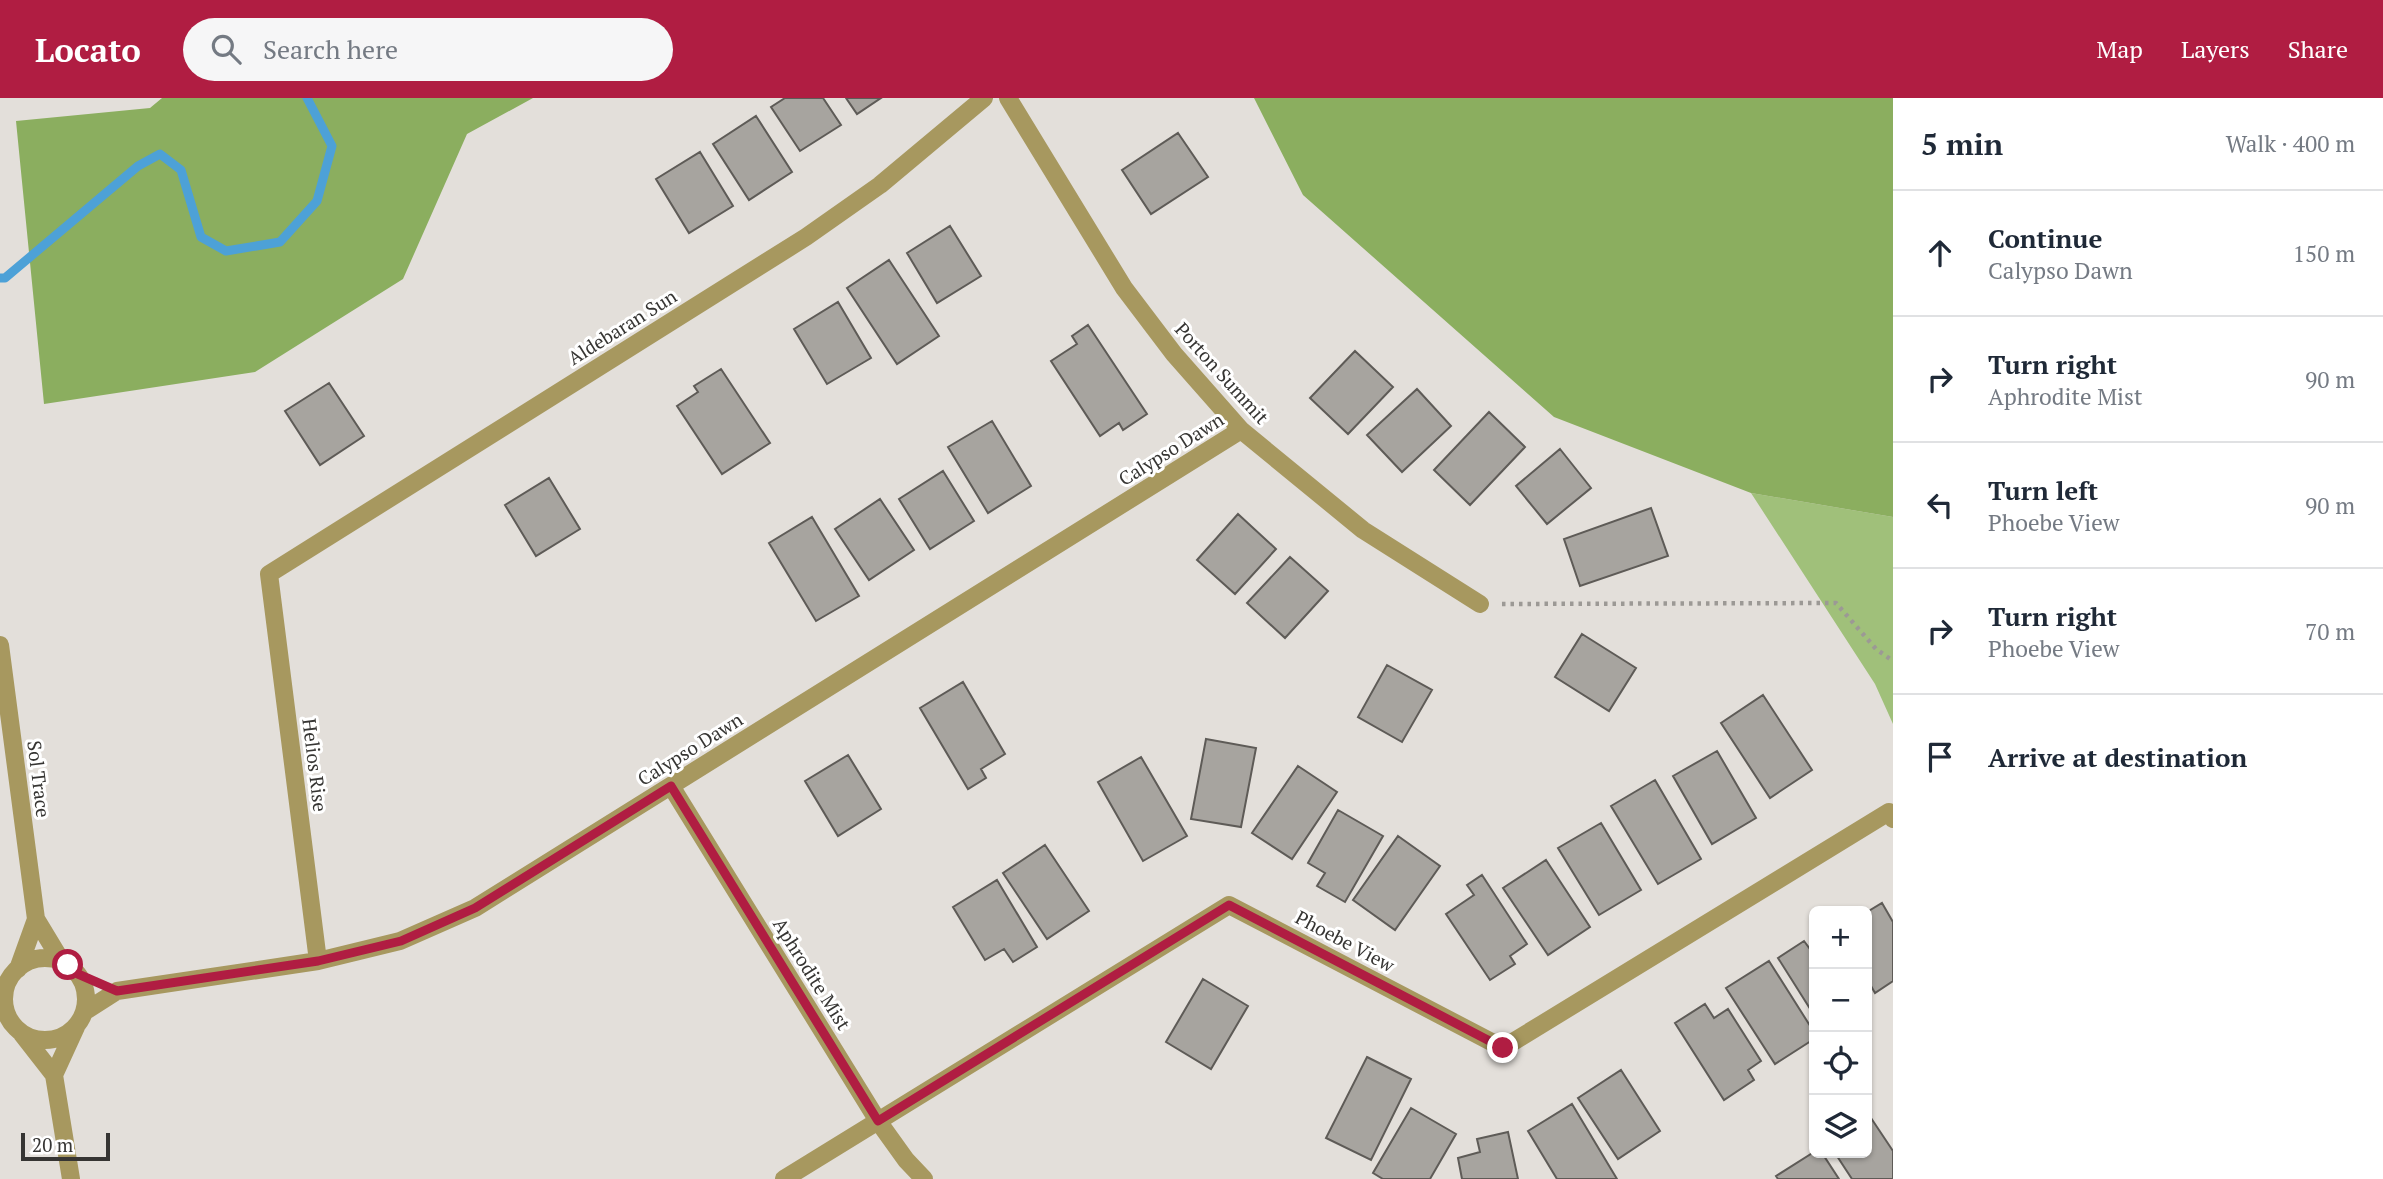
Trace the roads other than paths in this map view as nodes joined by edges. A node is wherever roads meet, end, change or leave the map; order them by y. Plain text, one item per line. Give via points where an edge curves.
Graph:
1 (984, 98) edge
2 (1008, 98) edge
3 (1241, 430) junction
4 (270, 574) joint
5 (1480, 604) road end
6 (0, 645) edge
7 (671, 786) junction
8 (1891, 815) edge
9 (36, 919) junction
10 (318, 961) junction
11 (62, 962) junction
12 (78, 974) junction
13 (9, 978) edge
14 (117, 991) junction
15 (81, 1018) junction
16 (9, 1022) edge
17 (54, 1075) junction
18 (878, 1121) junction
19 (71, 1179) edge
20 (784, 1179) edge
21 (924, 1179) edge

1 - 4 street, Aldebaran Sun via 880,185 806,237
2 - 3 street, Porton Summit via 1124,288
3 - 5 street, Porton Summit via 1363,530
3 - 7 street, Calypso Dawn
4 - 10 street, Helios Rise
6 - 9 street, Sol Trace
7 - 10 street, Calypso Dawn via 475,908 401,941
7 - 18 street, Aphrodite Mist
8 - 18 street, Phoebe View via 1503,1048 1229,905
9 - 11 street, Sol Trace
9 - 13 street, Sol Trace
10 - 14 street, Calypso Dawn
11 - 12 street
11 - 13 street via 42,958
12 - 14 street
12 - 15 street via 86,999
13 - 16 street via 5,993
14 - 15 street, Calypso Dawn
15 - 16 street via 68,1033 42,1040 29,1037
15 - 17 street
16 - 17 street
17 - 19 street
18 - 20 street, Phoebe View
18 - 21 street, Aphrodite Mist

